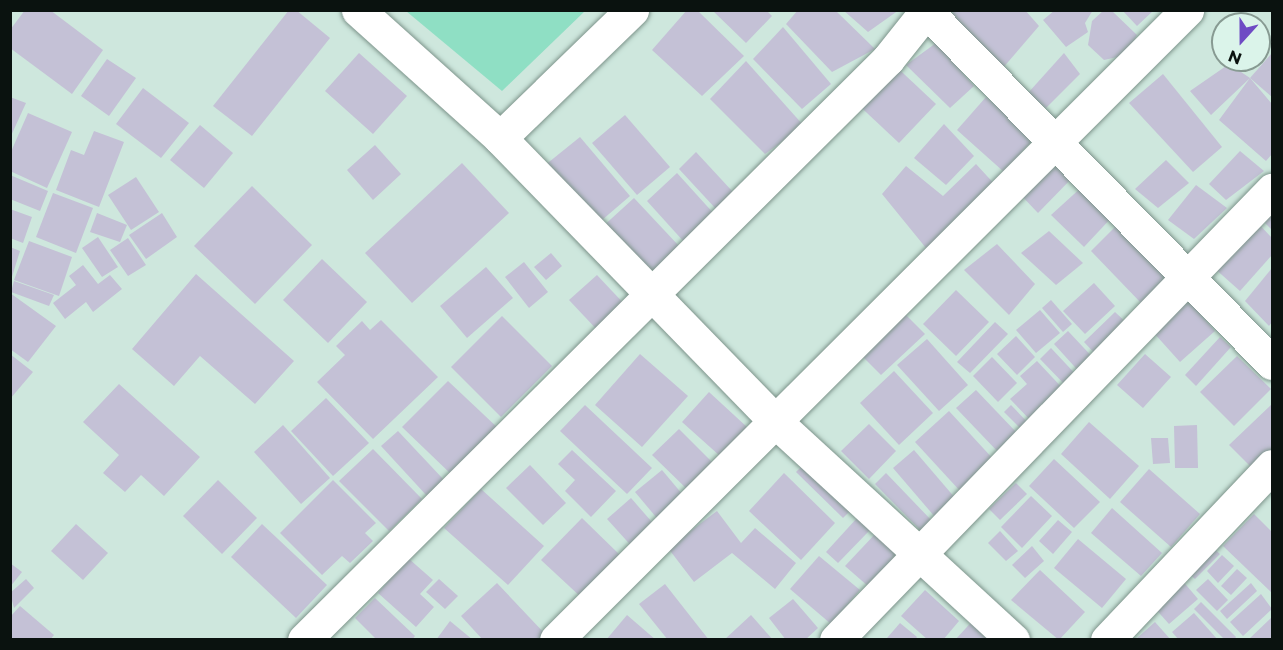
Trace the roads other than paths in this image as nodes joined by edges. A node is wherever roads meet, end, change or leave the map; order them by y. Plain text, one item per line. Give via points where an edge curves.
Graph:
1 (358, 10) edge
2 (632, 10) edge
3 (1187, 10) edge
4 (926, 11) edge
5 (500, 138) junction
6 (1053, 141) junction
7 (1272, 190) edge
8 (1187, 276) junction
9 (650, 291) junction
10 (1272, 363) edge
11 (776, 422) junction
12 (1272, 466) edge
13 (919, 553) junction
14 (304, 639) edge
15 (556, 639) edge
16 (836, 639) edge
17 (1013, 639) edge
18 (1107, 639) edge

1 - 5 street
2 - 5 street
3 - 6 street
4 - 6 street
4 - 9 street via 888,59
5 - 9 street
6 - 8 street
6 - 11 street
7 - 8 street
8 - 10 street
8 - 13 street
9 - 11 street
9 - 14 street
11 - 13 street
11 - 15 street
12 - 18 street
13 - 16 street
13 - 17 street

